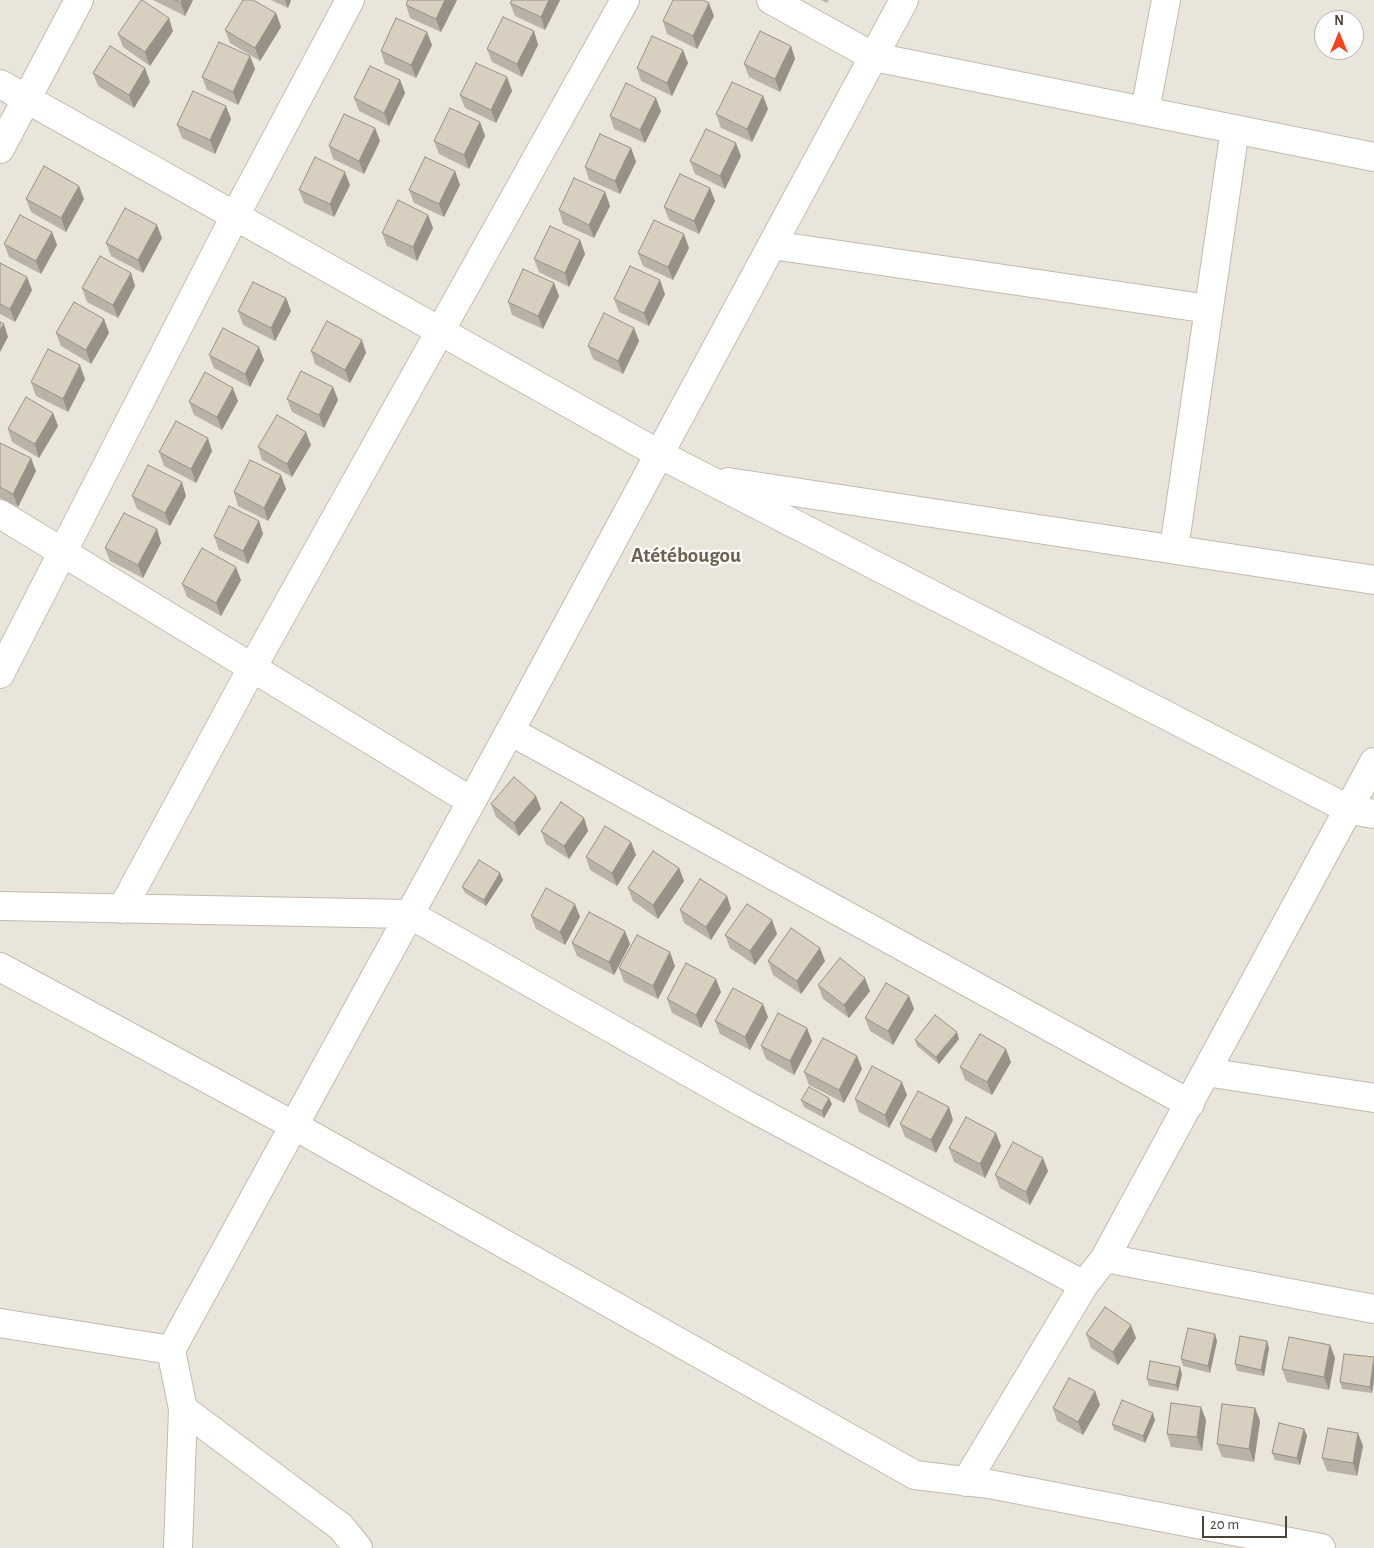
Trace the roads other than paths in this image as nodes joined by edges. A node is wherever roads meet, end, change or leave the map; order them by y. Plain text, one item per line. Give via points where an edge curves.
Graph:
1 (79, 0) edge
2 (350, 0) edge
3 (624, 0) edge
4 (771, 0) edge
5 (904, 0) edge
6 (1166, 0) edge
7 (874, 57) junction
8 (0, 84) edge
9 (27, 98) junction
10 (1145, 111) junction
11 (1234, 129) junction
12 (0, 149) edge
13 (1374, 157) edge
14 (235, 216) junction
15 (772, 245) junction
16 (1209, 309) junction
17 (440, 331) junction
18 (658, 454) junction
19 (705, 478) junction
20 (0, 514) edge
21 (1174, 549) junction
22 (63, 552) junction
23 (1374, 580) edge
24 (252, 668) junction
25 (0, 674) edge
26 (510, 731) junction
27 (1374, 762) edge
28 (471, 801) junction
29 (1362, 812) edge
30 (0, 906) edge
31 (122, 909) junction
32 (409, 914) junction
33 (0, 967) edge
34 (1206, 1072) junction
35 (1374, 1098) edge
36 (1190, 1104) junction
37 (293, 1125) junction
38 (1105, 1258) junction
39 (1084, 1285) junction
40 (1374, 1309) edge
41 (0, 1323) edge
42 (171, 1350) junction
43 (183, 1409) junction
44 (966, 1482) junction
45 (178, 1548) edge
46 (358, 1548) edge
47 (1321, 1548) edge

1 - 9 street
2 - 14 street
3 - 17 street
4 - 7 street
5 - 7 street
6 - 10 street
7 - 10 street
7 - 15 street
8 - 9 street
9 - 12 street
9 - 14 street
10 - 11 street
11 - 13 street
11 - 16 street
14 - 17 street
14 - 22 street
15 - 16 street
15 - 18 street
16 - 21 street
17 - 18 street
17 - 24 street
18 - 19 street
18 - 26 street
19 - 21 street
19 - 29 street
20 - 22 street
21 - 23 street
22 - 24 street
22 - 25 street
24 - 28 street
24 - 31 street
26 - 28 street
26 - 36 street
27 - 29 street
28 - 32 street
29 - 34 street
30 - 31 street
31 - 32 street
32 - 37 street
32 - 39 street via 745,1104
33 - 37 street
34 - 35 street
34 - 36 street
36 - 38 street
37 - 42 street
37 - 44 street via 914,1475
38 - 39 street
38 - 40 street
39 - 44 street
41 - 42 street
42 - 43 street
43 - 45 street
43 - 46 street via 341,1527
44 - 47 street

